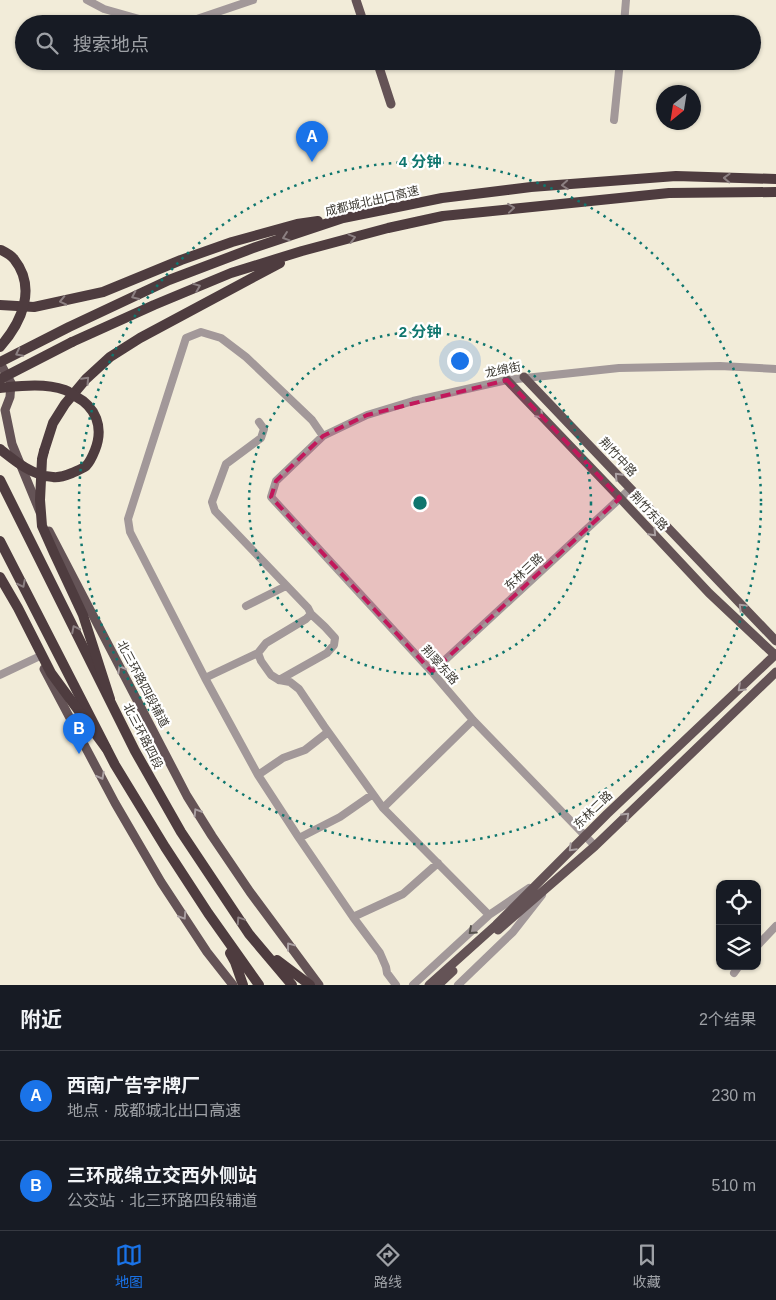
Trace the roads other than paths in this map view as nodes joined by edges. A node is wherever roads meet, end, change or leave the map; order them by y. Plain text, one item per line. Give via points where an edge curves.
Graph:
1 (87, 0) edge
2 (253, 0) edge
3 (356, 0) edge
4 (626, 0) edge
5 (125, 15) edge
6 (209, 15) edge
7 (361, 15) edge
8 (625, 15) edge
9 (380, 70) edge
10 (619, 70) edge
11 (391, 104) dead end
12 (614, 120) dead end
13 (776, 180) edge
14 (776, 192) edge
15 (343, 218) junction
16 (0, 249) edge
17 (302, 252) junction
18 (0, 305) edge
19 (0, 347) edge
20 (1, 369) edge
21 (776, 369) edge
22 (524, 377) junction
23 (507, 380) junction
24 (0, 388) edge
25 (3, 414) edge
26 (259, 422) dead end
27 (323, 436) junction
28 (0, 450) edge
29 (0, 480) edge
30 (630, 489) junction
31 (271, 497) joint
32 (620, 498) junction
33 (0, 541) edge
34 (0, 576) edge
35 (286, 586) junction
36 (246, 606) dead end
37 (310, 614) junction
38 (776, 641) edge
39 (258, 653) junction
40 (776, 655) edge
41 (38, 657) junction
42 (432, 672) junction
43 (776, 672) edge
44 (0, 675) edge
45 (205, 678) junction
46 (280, 680) junction
47 (110, 699) junction
48 (473, 720) junction
49 (328, 732) junction
50 (106, 748) junction
51 (258, 775) junction
52 (373, 794) junction
53 (383, 808) junction
54 (585, 836) junction
55 (299, 838) junction
56 (595, 846) junction
57 (438, 863) junction
58 (539, 881) junction
59 (550, 886) junction
60 (208, 913) junction
61 (490, 915) junction
62 (353, 917) junction
63 (776, 926) edge
64 (761, 942) edge
65 (262, 949) junction
66 (458, 963) junction
67 (233, 985) edge
68 (243, 985) edge
69 (259, 985) edge
70 (292, 985) edge
71 (310, 985) edge
72 (319, 985) edge
73 (396, 985) edge
74 (413, 985) edge
75 (429, 985) edge
76 (438, 985) edge
77 (458, 985) edge

1 - 5 street
2 - 6 street
3 - 7 main road
4 - 8 street
9 - 11 main road
10 - 12 street
13 -> 15 highway, 成都城北出口高速 via 676,176 531,188 442,198
17 -> 14 highway via 443,216 669,193
15 -> 18 highway via 297,224 232,242 103,292 34,307
15 -> 20 highway, 成都城北出口高速 via 168,280 69,327
16 - 19 highway, bridge via 13,258 26,286 25,305 12,333
20 -> 17 highway, bridge via 231,273
47 -> 17 highway, bridge via 84,615 42,526 42,459 53,423 86,379 110,357
20 - 25 main road, 北三环路四段辅道 via 11,383 10,397
21 - 22 street, 龙绵街 via 720,366 619,368
22 - 23 street, 龙绵街
30 -> 22 main road, 荆竹中路
23 - 27 street, 龙绵街 via 413,401 368,415
23 -> 32 main road, 荆竹东路
24 - 28 highway, bridge via 24,386 65,390 93,411 99,426 98,443 85,466 54,478 20,466
72 -> 25 main road, 北三环路四段辅道 via 250,892 187,796 38,510
26 - 35 street via 264,429 261,438 226,464 212,502 215,510
27 - 31 street, 龙绵街 via 276,481
27 - 45 street via 312,420 246,357 221,338 201,332 186,338 128,519 130,532
47 -> 29 highway, 北三环路四段, bridge
30 - 32 street, 东林三路
38 -> 30 main road, 荆竹中路
31 - 42 street, 荆翠东路
32 -> 40 main road, 荆竹东路 via 709,593
32 - 42 street, 东林三路
33 -> 50 highway, bridge
34 - 41 main road
34 - 50 highway, bridge via 51,673
35 - 36 street
35 - 37 street
37 - 39 street via 306,620 266,643
37 - 46 street via 335,638 334,646
39 - 45 street
39 - 46 street via 271,675
40 -> 54 main road, 东林二路
41 - 44 street
41 -> 67 main road via 161,882
42 - 48 street, 荆翠东路
56 -> 43 main road, 东林二路
45 - 51 street
46 - 49 street via 290,682 299,690
65 -> 47 highway, 北三环路四段 via 181,832
48 - 53 street
48 - 54 street, 荆翠东路
49 - 51 street via 305,750 283,758
49 - 52 street
50 - 60 highway
51 - 55 street
52 - 53 street
52 - 55 street via 340,817
53 - 57 street
54 - 56 street, 荆翠东路
54 -> 58 main road, 东林二路
55 - 62 street
56 - 59 main road, 东林二路
57 - 61 street
57 - 62 street via 402,894
58 - 61 street
58 - 66 main road, 东林二路
59 - 66 main road, 东林二路
59 - 77 street via 513,932
60 - 68 highway via 235,962
60 - 69 highway
61 -> 74 street
62 - 73 street via 380,953 387,973
63 - 64 street
65 - 70 highway, 北三环路四段
65 - 71 highway
66 - 75 main road, 东林二路
66 - 76 main road, 东林二路

